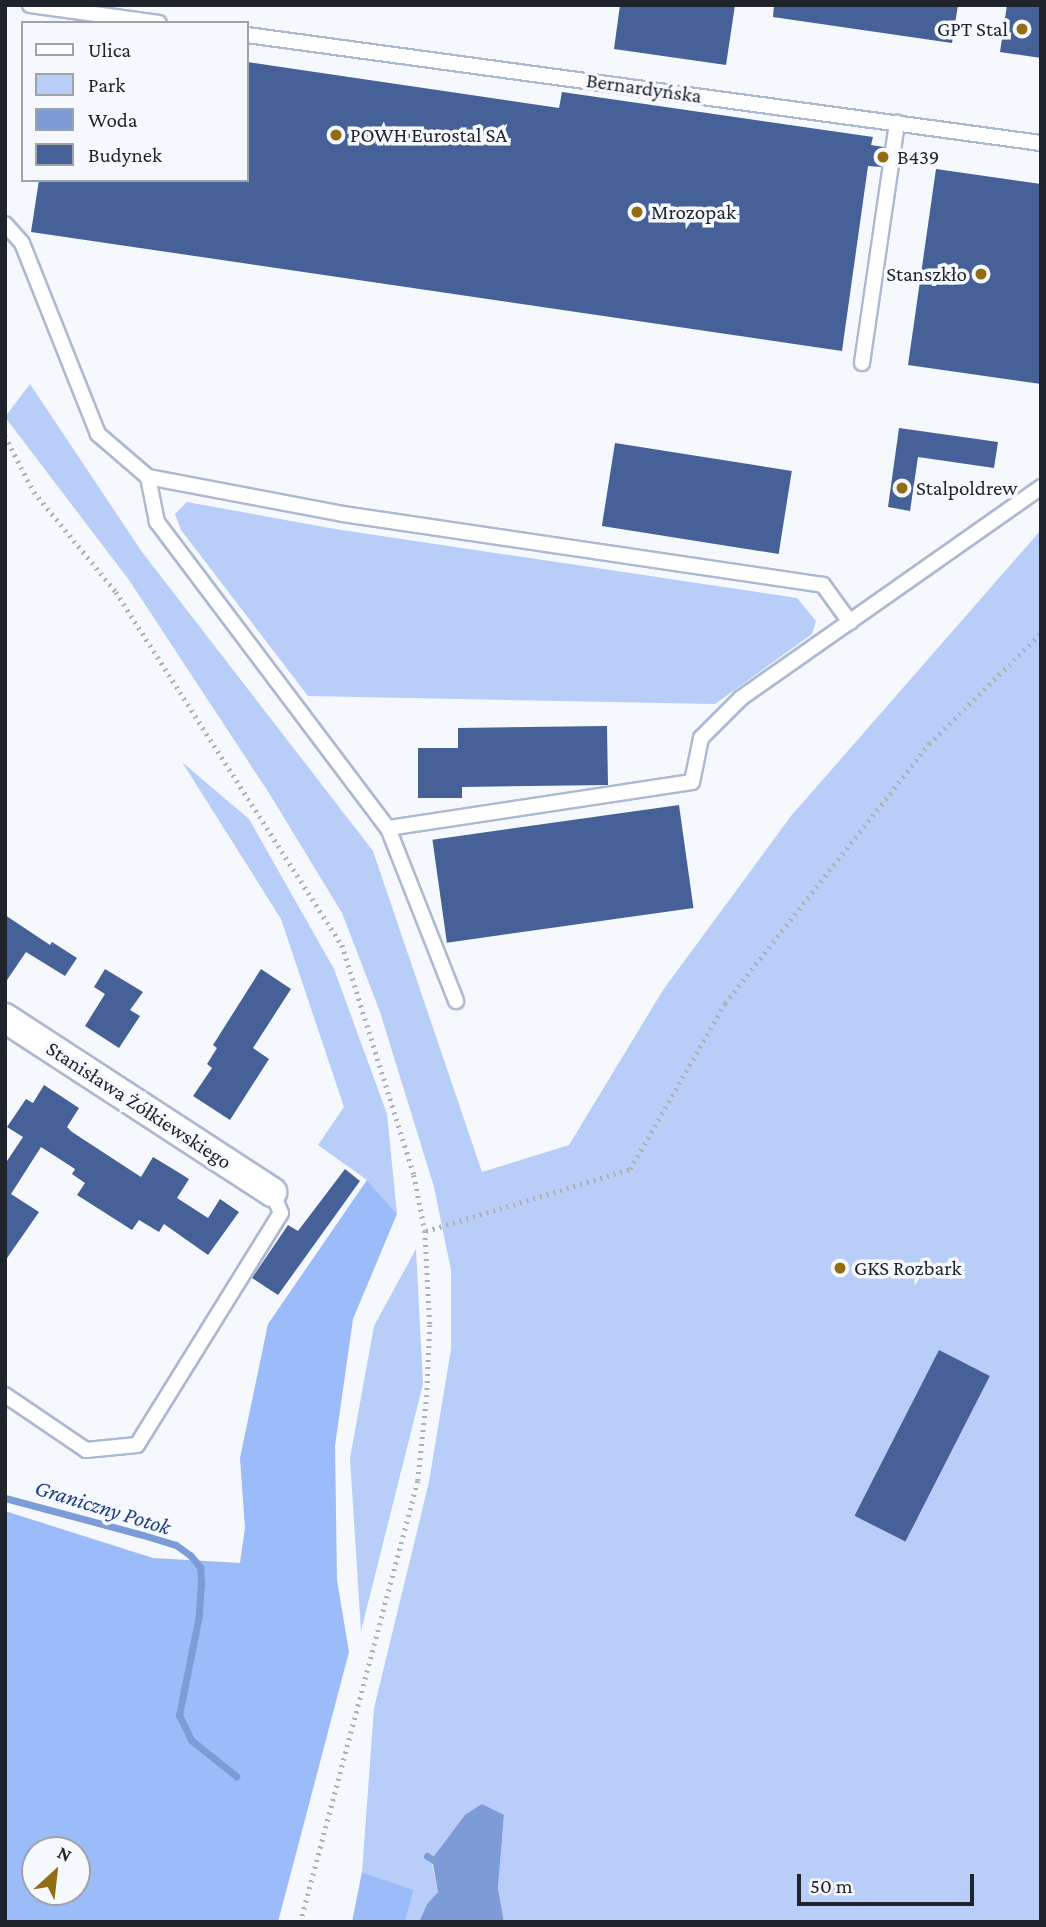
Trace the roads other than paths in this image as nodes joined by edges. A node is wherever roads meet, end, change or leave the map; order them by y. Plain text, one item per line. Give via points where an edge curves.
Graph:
1 (30, 5) edge
2 (145, 21) edge
3 (248, 35) edge
4 (897, 123) junction
5 (1041, 143) edge
6 (5, 224) edge
7 (862, 363) dead end
8 (148, 477) junction
9 (1041, 487) edge
10 (850, 622) junction
11 (387, 828) junction
12 (456, 1001) dead end
13 (5, 1018) edge
14 (272, 1192) joint
15 (5, 1395) edge

1 - 2 lane
3 - 4 lane, Bernardyńska
4 - 5 lane, Bernardyńska
4 - 7 lane
6 - 8 lane via 22,243 98,434
8 - 10 lane via 343,514 823,584
8 - 11 lane via 157,522
9 - 10 lane
10 - 11 lane via 741,698 701,738 692,782
11 - 12 lane
13 - 14 street, Stanisława Żółkiewskiego
14 - 15 lane via 281,1213 137,1445 86,1450

